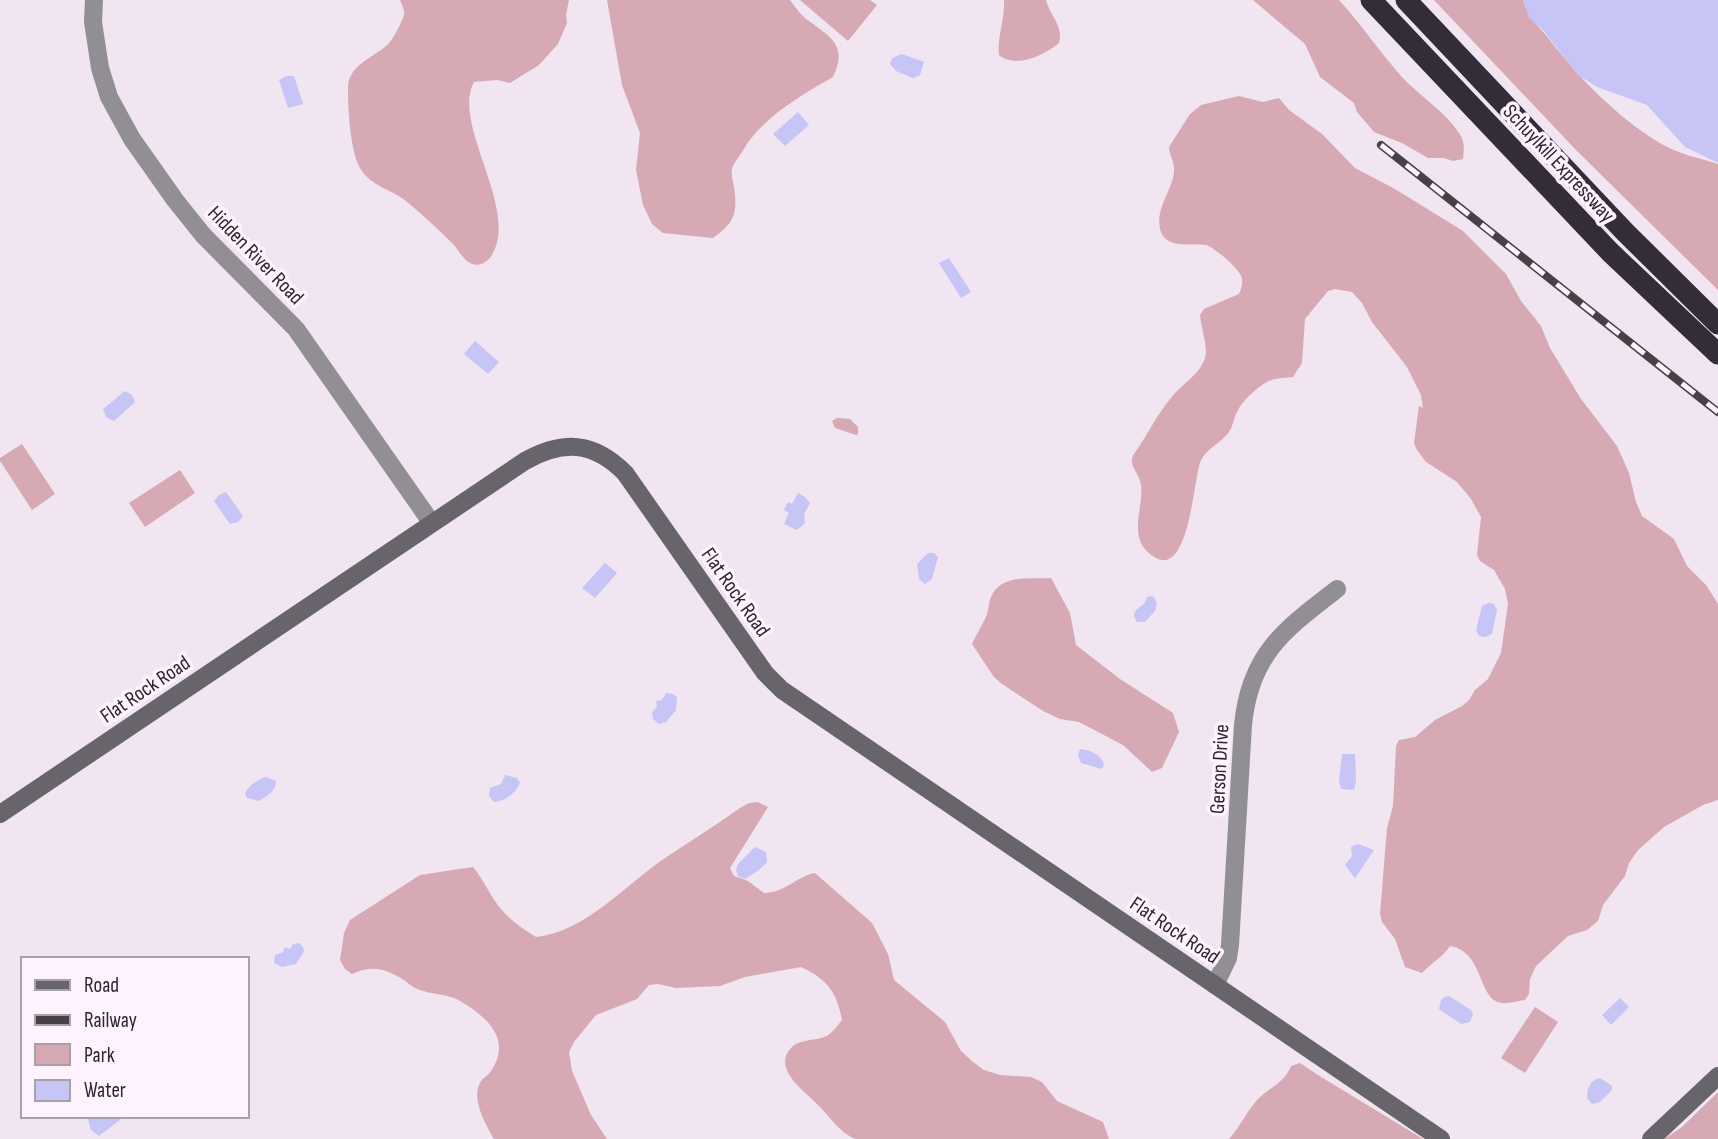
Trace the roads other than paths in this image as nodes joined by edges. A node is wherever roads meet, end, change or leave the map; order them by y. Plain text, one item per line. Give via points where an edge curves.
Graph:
1 (94, 0) edge
2 (1371, 0) edge
3 (1406, 0) edge
4 (1718, 324) edge
5 (1718, 354) edge
6 (432, 522) junction
7 (1337, 589) dead end
8 (0, 814) edge
9 (1215, 985) junction
10 (1718, 1076) edge
11 (1441, 1139) edge
12 (1651, 1139) edge

1 - 6 street, Hidden River Road via 100,68 109,97 132,139 203,235 296,329
2 - 5 highway, Schuylkill Expressway via 1601,243
3 - 4 highway, Schuylkill Expressway
6 - 8 street, Flat Rock Road
6 - 9 street, Flat Rock Road via 549,450 583,447 606,457 634,484 765,673 782,690
7 - 9 street, Gerson Drive via 1280,636 1249,690 1230,945
9 - 11 street, Flat Rock Road
10 - 12 street

